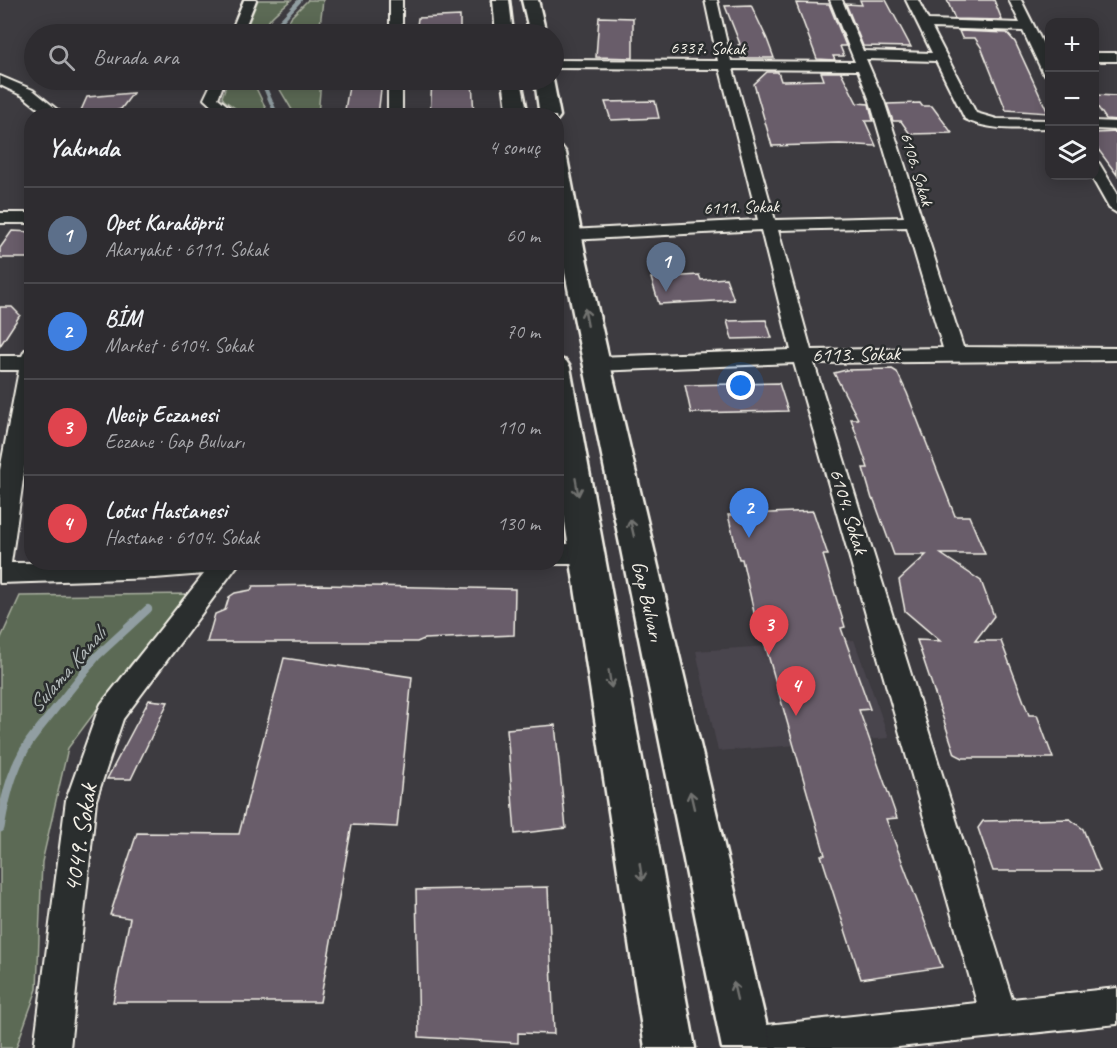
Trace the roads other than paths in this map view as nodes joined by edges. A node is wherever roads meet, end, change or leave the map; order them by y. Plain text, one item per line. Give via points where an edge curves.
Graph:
1 (250, 0) edge
2 (396, 0) edge
3 (501, 0) edge
4 (711, 0) edge
5 (836, 0) edge
6 (912, 0) edge
7 (1015, 0) edge
8 (531, 1) edge
9 (240, 24) edge
10 (396, 24) edge
11 (504, 24) edge
12 (536, 24) edge
13 (924, 24) junction
14 (1028, 27) junction
15 (1045, 56) edge
16 (940, 57) junction
17 (1099, 57) edge
18 (1117, 57) edge
19 (859, 60) junction
20 (564, 64) edge
21 (726, 66) junction
22 (0, 80) edge
23 (215, 90) edge
24 (395, 90) edge
25 (514, 90) edge
26 (546, 90) edge
27 (48, 108) edge
28 (223, 108) edge
29 (395, 108) edge
30 (517, 108) edge
31 (549, 108) edge
32 (1045, 124) edge
33 (1099, 125) edge
34 (1117, 126) edge
35 (1099, 174) edge
36 (564, 200) edge
37 (1117, 208) edge
38 (0, 218) edge
39 (24, 218) edge
40 (913, 222) junction
41 (766, 225) junction
42 (570, 235) junction
43 (954, 352) junction
44 (1117, 354) edge
45 (802, 355) junction
46 (24, 360) edge
47 (0, 363) edge
48 (596, 364) junction
49 (24, 398) edge
50 (564, 455) edge
51 (573, 554) edge
52 (0, 560) edge
53 (59, 570) edge
54 (222, 570) edge
55 (0, 573) edge
56 (1117, 1006) edge
57 (1000, 1019) junction
58 (747, 1047) edge
59 (52, 1048) edge
60 (670, 1048) edge

1 - 9 street
2 - 10 street
3 - 11 highway
4 - 21 street, 6104. Sokak
5 - 19 street, 6106. Sokak
6 - 13 street
7 - 14 street
8 - 12 highway
13 - 14 street
13 - 16 street
14 - 15 street
16 - 19 street, 6337. Sokak
16 - 32 street via 970,116 976,120
17 - 18 street
19 - 21 street, 6337. Sokak
19 - 40 street, 6106. Sokak via 877,101
20 - 21 street, 6337. Sokak
21 - 41 street, 6104. Sokak
22 - 27 street via 28,93
23 - 28 street via 211,99
24 - 29 street
25 - 30 highway
26 - 31 highway
33 - 34 street
35 - 37 street
36 - 42 highway, Gap Bulvarı
38 - 39 street
40 - 41 street, 6111. Sokak
40 - 43 street, 6106. Sokak
41 - 42 street, 6111. Sokak
41 - 45 street, 6104. Sokak
48 -> 42 highway, Gap Bulvarı
43 - 44 street, 6113. Sokak
43 - 45 street, 6113. Sokak
45 - 48 street, 6113. Sokak
45 - 57 street, 6104. Sokak
46 - 47 street
58 -> 48 highway, Gap Bulvarı
49 - 52 street
50 -> 51 highway
51 -> 60 highway
53 - 55 street
54 - 59 street, 4049. Sokak via 111,713 81,800
56 - 57 street
57 - 58 street

